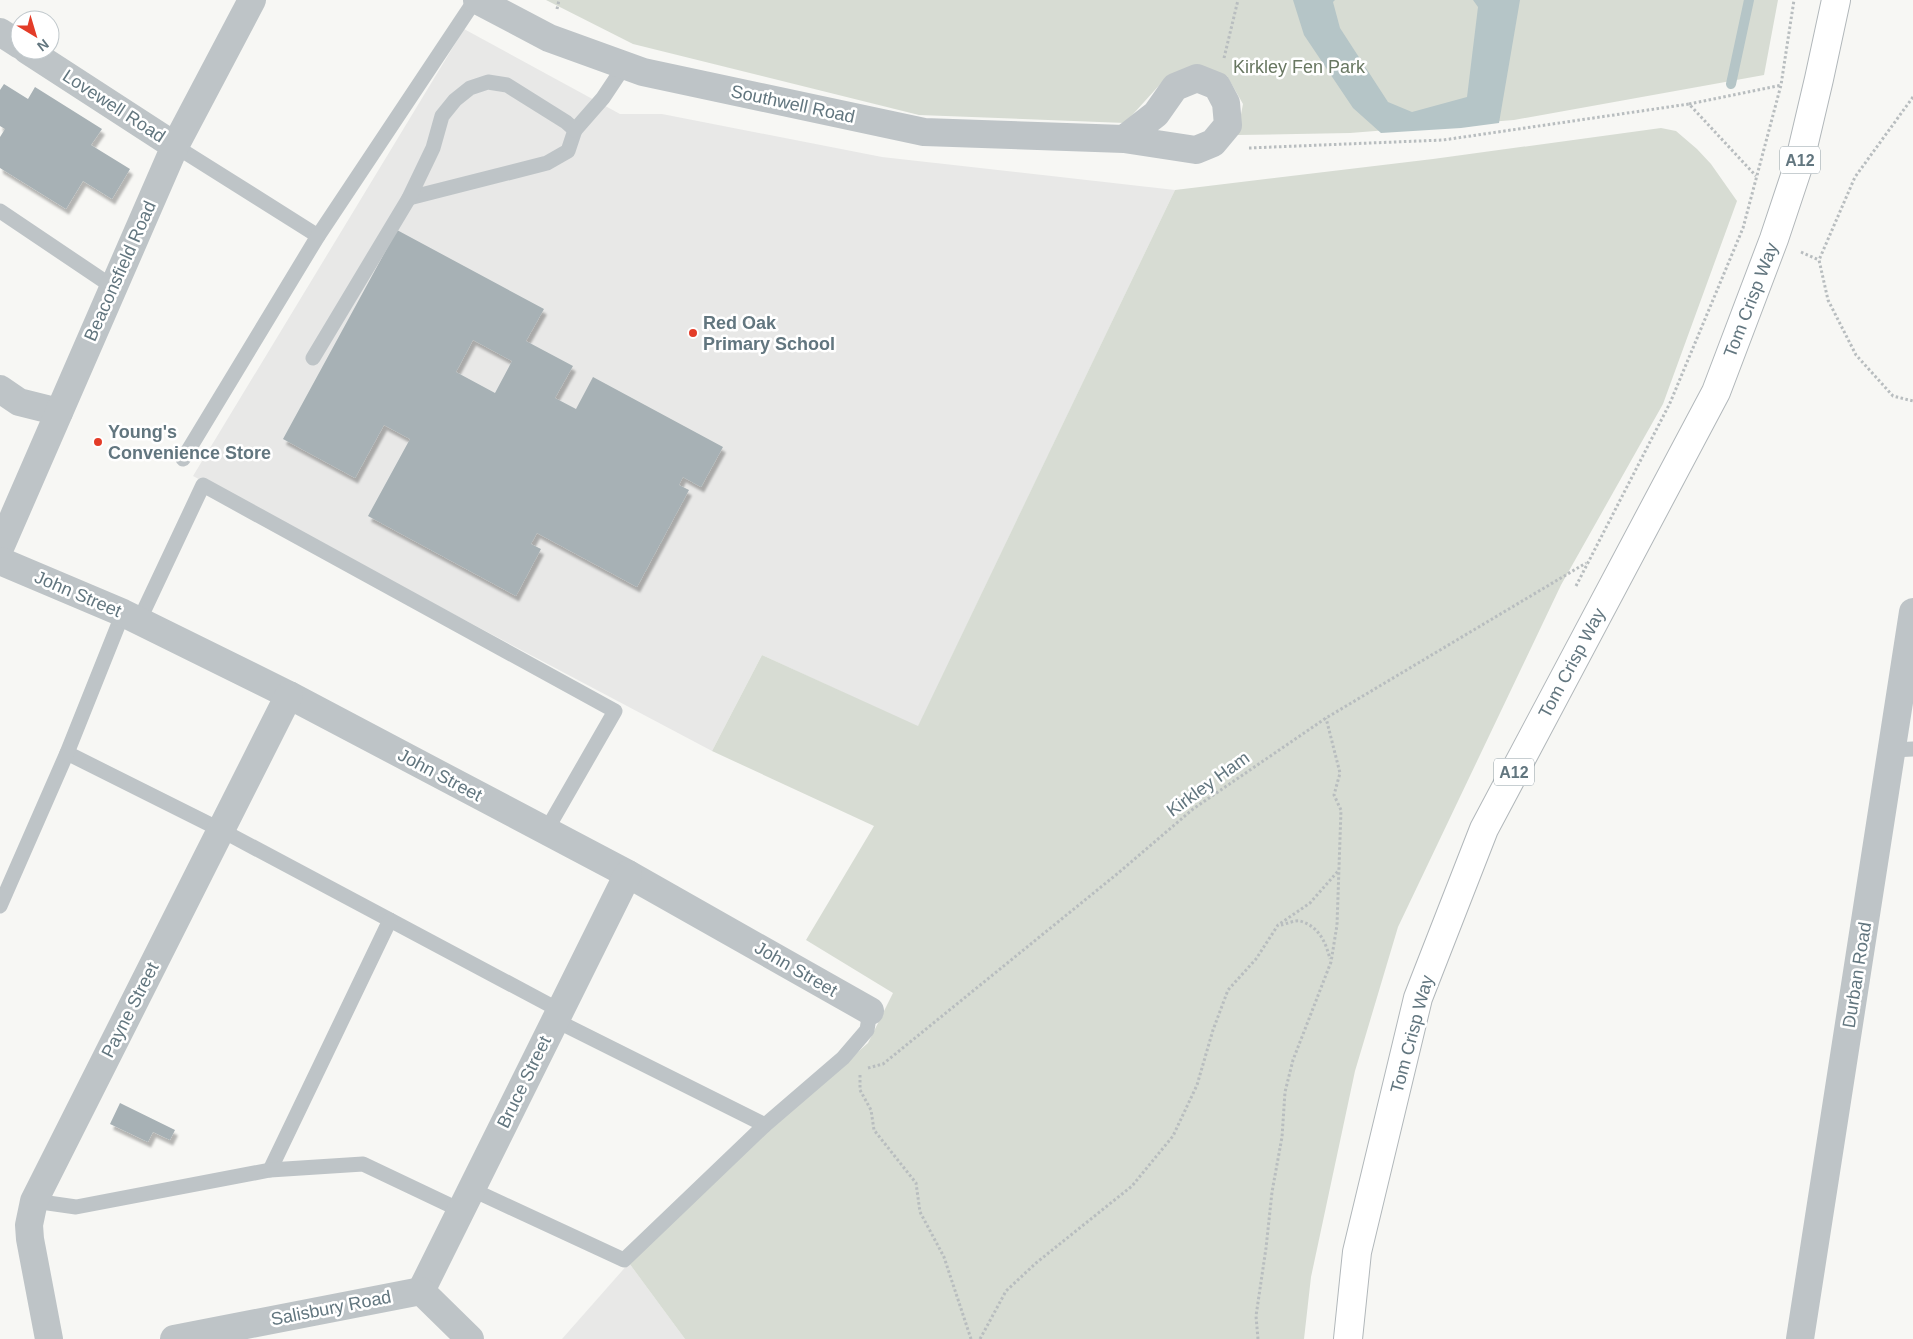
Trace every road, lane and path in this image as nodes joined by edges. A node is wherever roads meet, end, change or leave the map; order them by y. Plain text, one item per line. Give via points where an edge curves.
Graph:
1 (476, 0) edge
2 (1238, 0) edge
3 (1794, 0) edge
4 (1836, 0) edge
5 (246, 3) edge
6 (42, 60) edge
7 (624, 65) junction
8 (1820, 79) junction
9 (1781, 85) junction
10 (1217, 86) junction
11 (1913, 97) edge
12 (1689, 104) junction
13 (575, 130) junction
14 (1124, 139) junction
15 (175, 146) junction
16 (1245, 148) dead end
17 (1757, 176) junction
18 (410, 198) junction
19 (0, 211) edge
20 (1743, 228) dead end
21 (318, 236) junction
22 (113, 287) junction
23 (313, 358) dead end
24 (1913, 401) edge
25 (6, 402) edge
26 (59, 412) junction
27 (183, 459) dead end
28 (0, 548) edge
29 (0, 561) edge
30 (1620, 572) junction
31 (1913, 612) edge
32 (131, 617) junction
33 (1913, 618) edge
34 (290, 695) junction
35 (1326, 718) junction
36 (1903, 750) edge
37 (67, 753) junction
38 (221, 830) junction
39 (546, 831) junction
40 (1339, 870) junction
41 (628, 874) junction
42 (0, 906) edge
43 (390, 920) junction
44 (1278, 925) junction
45 (1331, 962) junction
46 (870, 1012) joint
47 (557, 1015) junction
48 (765, 1126) junction
49 (270, 1170) junction
50 (467, 1200) junction
51 (34, 1202) junction
52 (421, 1291) junction
53 (48, 1339) edge
54 (174, 1339) edge
55 (470, 1339) edge
56 (971, 1339) edge
57 (980, 1339) edge
58 (1258, 1339) edge
59 (1348, 1339) edge
60 (1800, 1339) edge

1 - 7 street, Southwell Road via 549,38
1 - 21 lane
2 - 10 path
3 - 9 path
4 - 8 highway, Tom Crisp Way / A12
5 - 15 street, Beaconsfield Road
6 - 15 street, Lovewell Road
7 - 13 lane via 603,98
7 - 14 street, Southwell Road via 643,72 924,132
8 - 9 path
8 - 30 highway, Tom Crisp Way / A12 via 1799,164 1716,392
9 - 12 path
9 - 17 path
10 - 14 street via 1197,78 1175,87 1156,114
10 - 14 street, Southwell Road via 1226,103 1228,125 1213,144 1196,150
11 - 24 path via 1855,177 1819,260 1828,300 1856,354 1893,396
12 - 16 path via 1443,140
12 - 17 path
13 - 18 lane via 568,151 547,163
13 - 18 lane via 507,85 488,82 470,88 442,116 433,148
15 - 21 lane
15 - 22 street, Beaconsfield Road
17 - 20 path
18 - 23 lane
19 - 22 lane
21 - 27 lane
22 - 26 street, Beaconsfield Road
25 - 26 street
26 - 28 street, Beaconsfield Road
29 - 32 street, John Street
30 - 35 path, Kirkley Ham via 1586,563
30 - 59 highway, Tom Crisp Way / A12 via 1484,829 1418,998 1357,1252
31 - 33 street, Durban Road
32 - 34 street, John Street
32 - 37 lane
32 - 39 lane via 203,485 615,711
33 - 36 street, Durban Road
34 - 38 street, Payne Street
34 - 39 street, John Street
35 - 40 path via 1340,773 1334,795 1341,810
35 - 56 path, Kirkley Ham via 1193,809 1118,874 883,1064 860,1069 860,1090 871,1110 874,1130 916,1184 920,1212 944,1257
36 - 60 street, Durban Road
37 - 38 lane
37 - 42 lane
38 - 43 lane
38 - 51 street, Payne Street
39 - 41 street, John Street
40 - 44 path via 1310,903
40 - 45 path via 1337,925
41 - 46 street, John Street
41 - 47 street, Bruce Street
43 - 47 lane
43 - 49 lane
44 - 45 path via 1299,921 1311,927 1324,938
44 - 57 path via 1256,959 1228,990 1197,1085 1173,1136 1132,1186 1006,1291
45 - 58 path via 1293,1060 1285,1092 1282,1137 1256,1316
46 - 48 lane via 867,1030 843,1058
47 - 48 lane
47 - 50 street, Bruce Street
48 - 50 lane via 624,1260
49 - 50 lane via 362,1164
49 - 51 lane via 76,1207
50 - 52 street, Bruce Street
51 - 53 street, Payne Street via 30,1239
52 - 54 street, Salisbury Road
52 - 55 street

